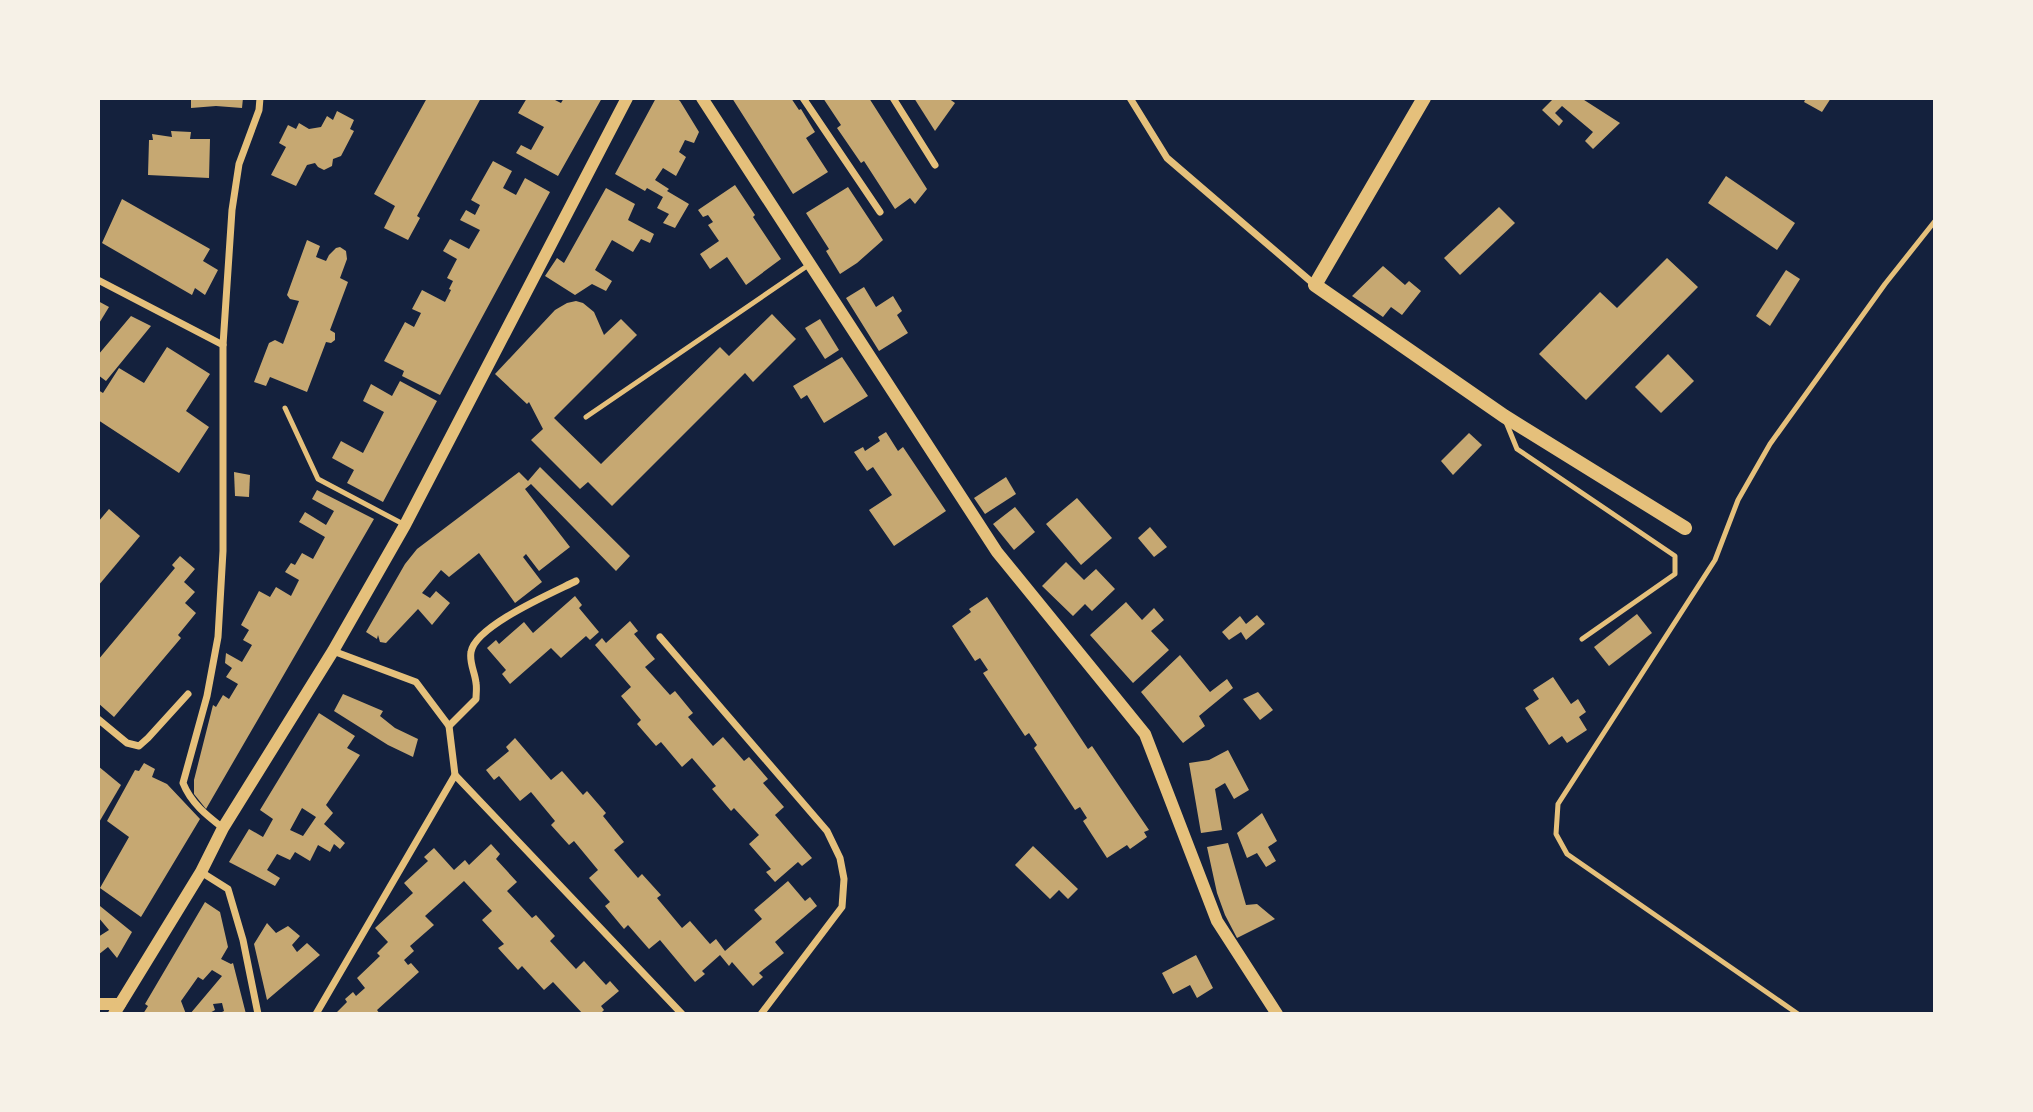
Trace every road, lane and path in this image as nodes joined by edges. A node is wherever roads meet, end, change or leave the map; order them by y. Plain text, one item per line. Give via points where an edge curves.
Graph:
1 (260, 98) edge
2 (627, 98) edge
3 (702, 98) edge
4 (803, 98) edge
5 (893, 98) edge
6 (1130, 98) edge
7 (1424, 98) edge
8 (935, 165) dead end
9 (880, 212) dead end
10 (1935, 221) edge
11 (810, 264) junction
12 (98, 280) edge
13 (1315, 285) junction
14 (223, 345) junction
15 (285, 408) dead end
16 (1504, 416) junction
17 (586, 417) dead end
18 (405, 526) junction
19 (1685, 528) dead end
20 (576, 581) dead end
21 (660, 637) dead end
22 (1582, 639) dead end
23 (333, 651) junction
24 (188, 694) dead end
25 (98, 719) edge
26 (449, 726) junction
27 (455, 775) junction
28 (223, 828) junction
29 (201, 872) junction
30 (98, 1004) edge
31 (117, 1009) edge
32 (258, 1014) edge
33 (316, 1014) edge
34 (682, 1014) edge
35 (761, 1014) edge
36 (1277, 1014) edge
37 (1798, 1014) edge

1 - 14 street via 239,164 232,210
2 - 18 street
3 - 11 street
4 - 9 street
5 - 8 street
6 - 13 street via 1167,158
7 - 13 main road
10 - 37 lane via 1770,444 1738,500 1715,560 1558,804 1556,834 1567,854
11 - 17 lane
11 - 36 street via 997,552 1145,734 1217,921
12 - 14 street
13 - 16 main road
14 - 28 street via 223,551 218,637 183,783 201,811
15 - 18 lane via 318,479
16 - 19 main road
16 - 22 lane via 1517,449 1675,556 1675,574
18 - 23 street
20 - 26 street via 495,623 477,638 470,663 476,699
21 - 35 street via 827,831 840,858 842,906
23 - 26 street via 416,681
23 - 28 street
24 - 25 street via 138,746 127,743
26 - 27 street
27 - 33 street
27 - 34 street
28 - 29 street
29 - 31 street
29 - 32 street via 228,888
30 - 31 street

